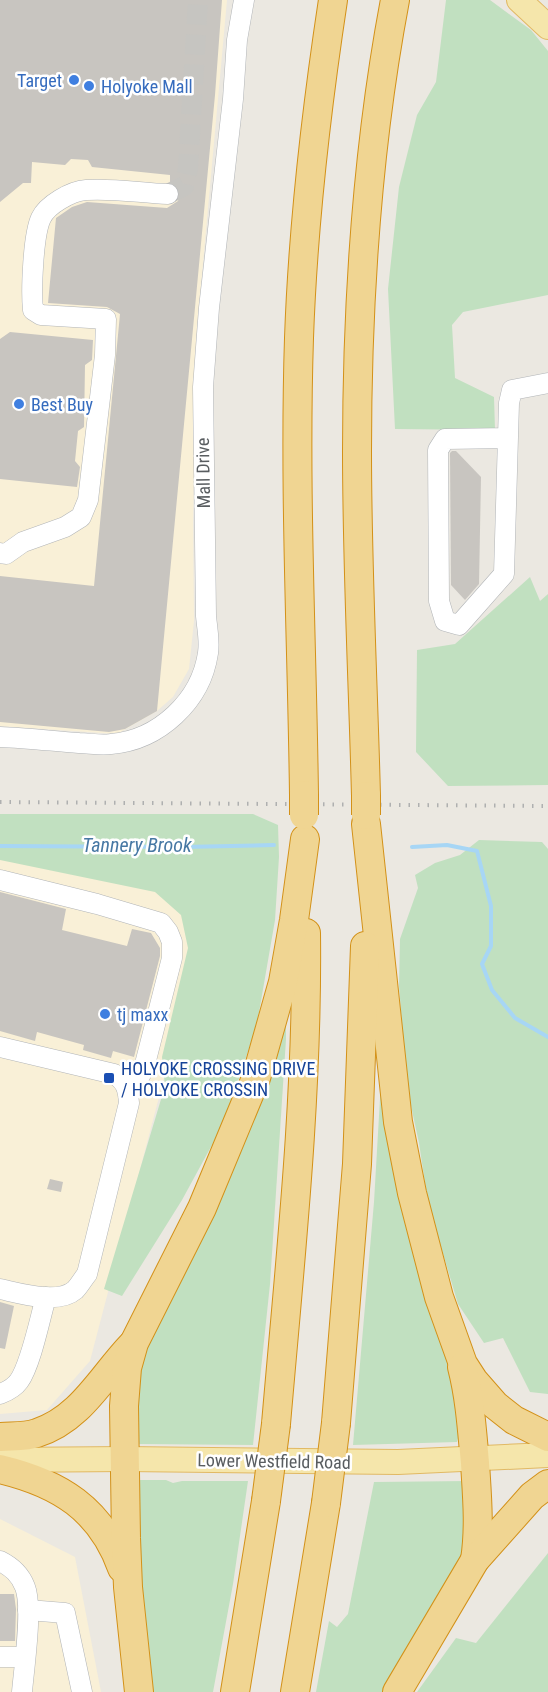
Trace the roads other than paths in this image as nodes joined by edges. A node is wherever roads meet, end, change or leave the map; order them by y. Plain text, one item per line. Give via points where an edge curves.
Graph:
1 (235, 0) edge
2 (244, 0) edge
3 (333, 0) edge
4 (395, 0) edge
5 (519, 0) edge
6 (548, 27) edge
7 (237, 40) junction
8 (168, 194) dead end
9 (548, 383) edge
10 (508, 438) junction
11 (0, 553) edge
12 (0, 737) edge
13 (366, 812) junction
14 (304, 816) junction
15 (0, 880) edge
16 (0, 1047) edge
17 (128, 1089) junction
18 (0, 1288) edge
19 (46, 1296) junction
20 (134, 1343) junction
21 (459, 1353) junction
22 (0, 1394) edge
23 (0, 1437) edge
24 (548, 1437) edge
25 (548, 1455) edge
26 (125, 1459) junction
27 (0, 1460) edge
28 (474, 1460) junction
29 (0, 1469) edge
30 (548, 1484) edge
31 (475, 1560) junction
32 (0, 1561) edge
33 (129, 1587) junction
34 (28, 1610) junction
35 (0, 1657) edge
36 (24, 1657) junction
37 (22, 1692) edge
38 (82, 1692) edge
39 (139, 1692) edge
40 (235, 1692) edge
41 (295, 1692) edge
42 (397, 1692) edge

1 - 7 street, Mall Drive
2 - 7 street, Mall Drive
3 - 14 highway via 312,157 299,336 297,471
4 - 13 highway via 373,155 359,356 357,510
5 - 6 main road
7 - 12 street, Mall Drive via 203,387 209,642 206,665 196,689 180,711 136,738 109,745
8 - 11 street via 83,190 68,195 41,217 33,310 41,315 106,319 88,500 81,518 23,542 6,554
9 - 10 street via 512,390
10 - 10 street via 504,574 459,625 445,621 439,601 438,450 445,439
13 - 21 highway via 398,1122 428,1259
13 - 41 highway, bridge via 361,1091 352,1247 326,1503
14 - 20 highway via 296,911 283,982 256,1078 202,1208
14 - 40 highway, bridge via 306,961 288,1303 266,1501
15 - 17 street via 161,923 168,932 172,958 153,1035 144,1068 135,1085
16 - 17 street via 114,1074
17 - 19 street via 129,1103 87,1274 74,1292
18 - 19 street via 27,1296
19 - 22 street via 25,1370 11,1390
20 - 23 highway via 88,1399 55,1426 35,1434
20 - 26 highway via 124,1389
21 - 24 highway via 468,1373 495,1405 522,1425
21 - 28 highway via 472,1423
25 - 28 main road, Lower Westfield Road
26 - 27 main road, Lower Westfield Road
26 - 28 main road, Lower Westfield Road
26 - 33 highway
28 - 31 highway via 478,1518
29 - 33 highway via 41,1480 81,1505 111,1543
30 - 31 highway via 532,1496
31 - 42 highway
32 - 34 street via 14,1568 26,1588
33 - 39 highway
34 - 36 street
34 - 38 street via 65,1613
35 - 36 street
36 - 37 street

